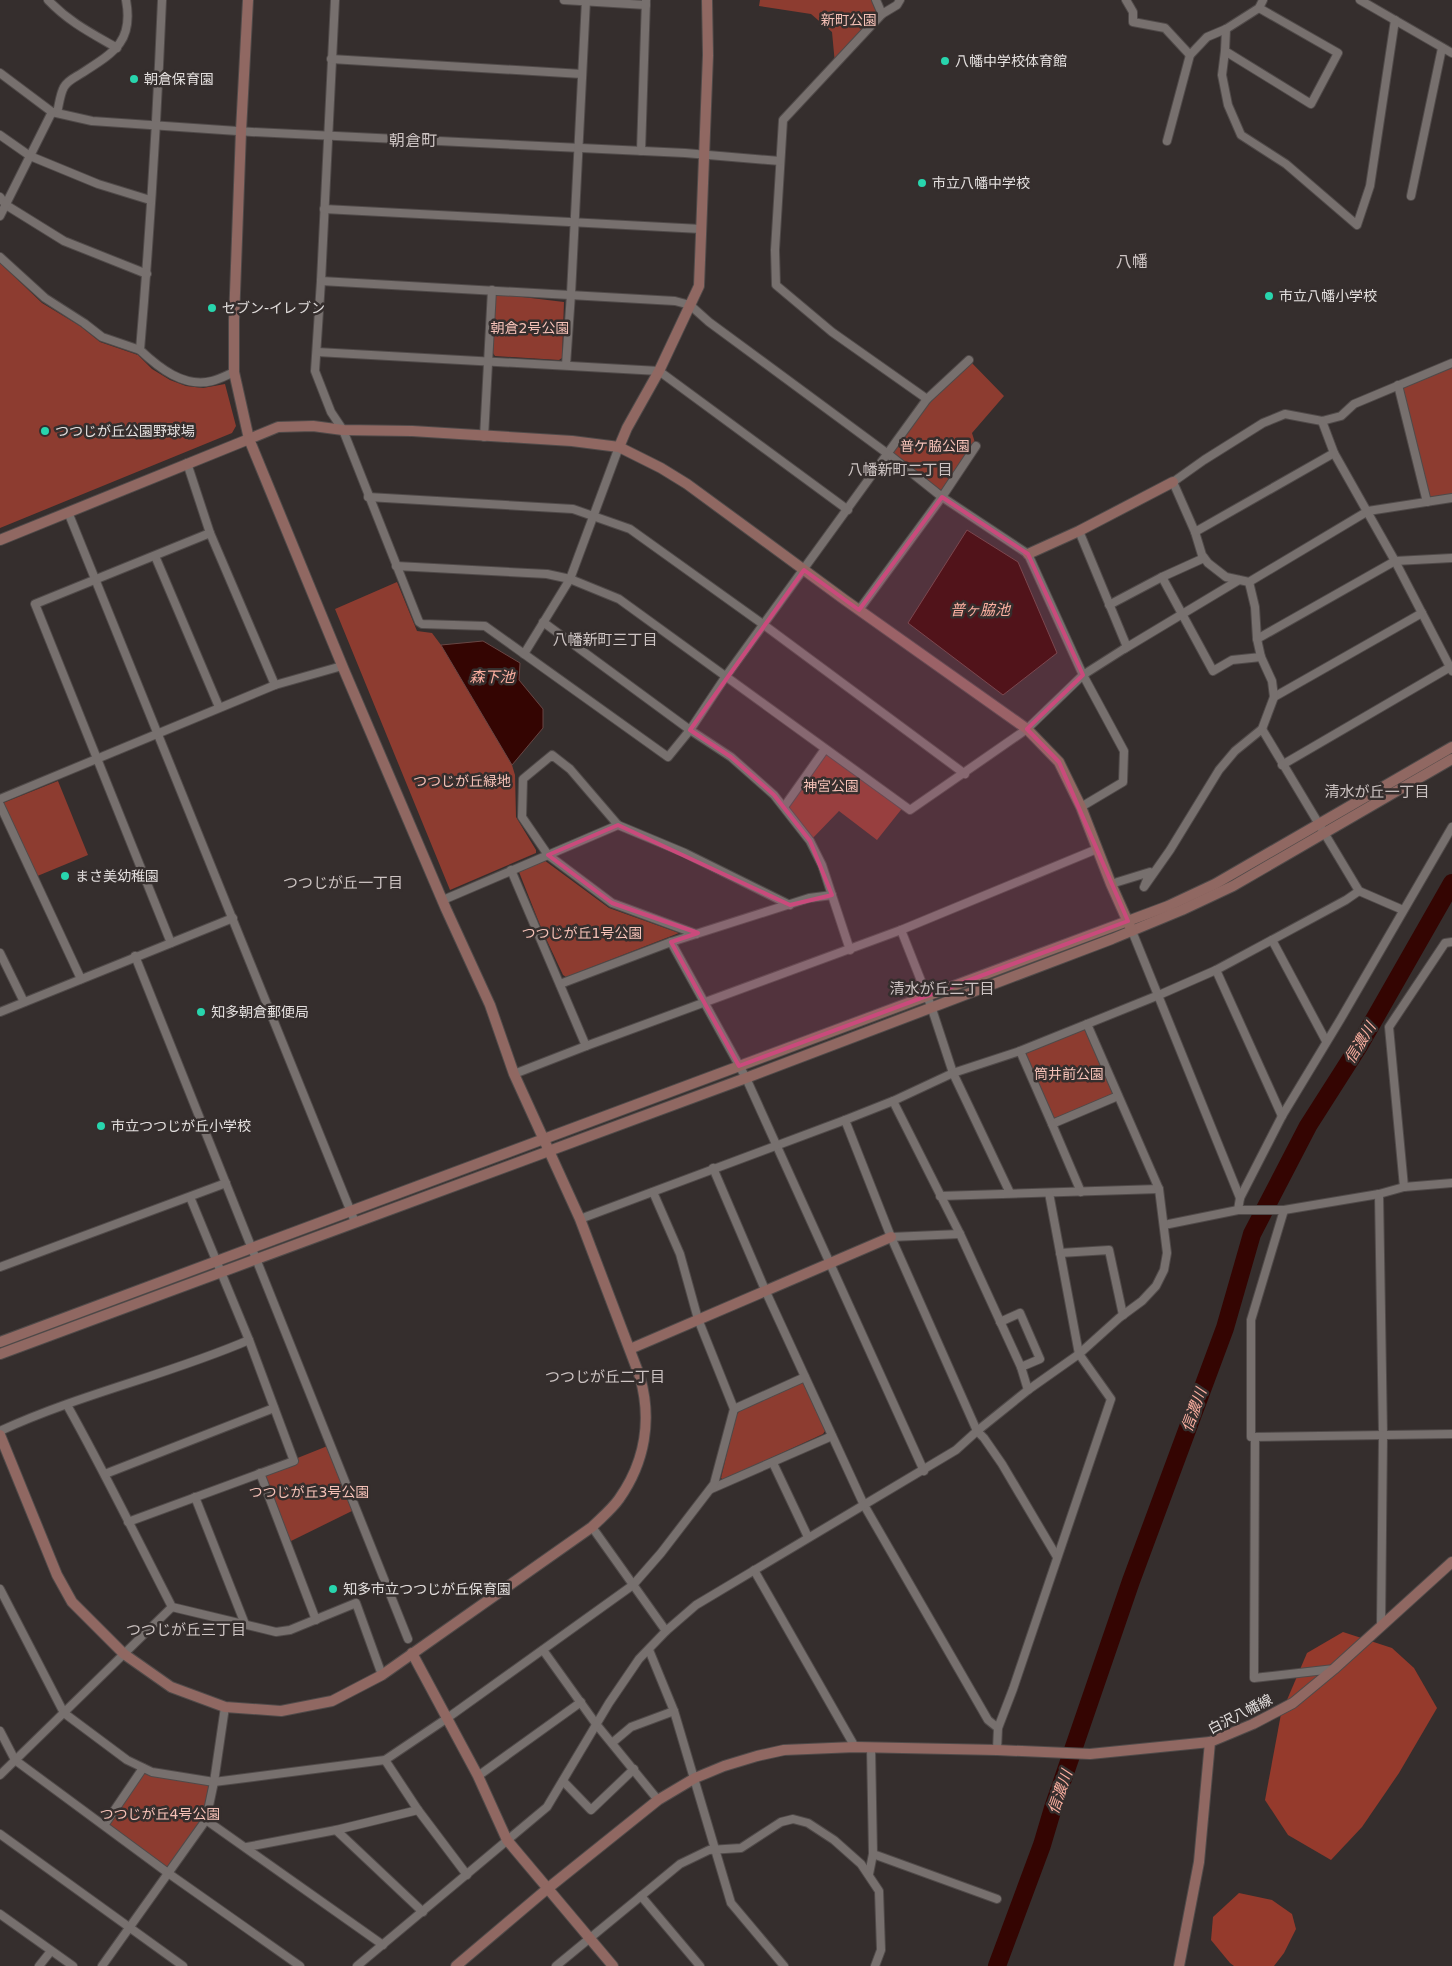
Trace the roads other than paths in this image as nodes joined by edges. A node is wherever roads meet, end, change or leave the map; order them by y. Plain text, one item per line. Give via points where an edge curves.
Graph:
1 (48, 0) edge
2 (126, 0) edge
3 (162, 0) edge
4 (248, 0) edge
5 (335, 0) edge
6 (564, 0) edge
7 (707, 0) edge
8 (876, 0) edge
9 (900, 0) edge
10 (1126, 0) edge
11 (1264, 0) edge
12 (1360, 0) edge
13 (586, 1) edge
14 (646, 2) edge
15 (1259, 8) junction
16 (882, 14) junction
17 (1395, 20) junction
18 (1226, 29) junction
19 (117, 48) junction
20 (1442, 48) junction
21 (1225, 51) junction
22 (1452, 53) edge
23 (1190, 55) junction
24 (331, 59) junction
25 (0, 73) edge
26 (582, 74) junction
27 (54, 112) junction
28 (156, 126) junction
29 (241, 131) junction
30 (0, 135) edge
31 (327, 135) junction
32 (1167, 141) dead end
33 (578, 149) junction
34 (641, 151) junction
35 (703, 154) junction
36 (30, 156) junction
37 (780, 161) junction
38 (1411, 196) dead end
39 (0, 197) edge
40 (150, 200) junction
41 (6, 205) junction
42 (324, 209) junction
43 (0, 216) edge
44 (574, 223) junction
45 (701, 229) junction
46 (0, 257) edge
47 (146, 274) junction
48 (321, 281) junction
49 (492, 290) junction
50 (571, 294) junction
51 (690, 305) junction
52 (140, 350) junction
53 (317, 352) junction
54 (969, 360) dead end
55 (488, 362) junction
56 (1452, 363) edge
57 (566, 365) junction
58 (660, 371) junction
59 (234, 372) junction
60 (1398, 385) junction
61 (927, 400) junction
62 (1322, 421) junction
63 (343, 430) junction
64 (484, 437) junction
65 (249, 438) junction
66 (976, 446) dead end
67 (619, 447) junction
68 (1334, 453) junction
69 (888, 454) junction
70 (187, 464) junction
71 (1173, 482) junction
72 (368, 497) junction
73 (942, 497) junction
74 (1452, 498) edge
75 (1427, 502) junction
76 (848, 510) junction
77 (1368, 511) junction
78 (68, 512) junction
79 (593, 517) junction
80 (1079, 531) junction
81 (1195, 532) junction
82 (210, 533) junction
83 (0, 540) edge
84 (1028, 554) junction
85 (155, 556) junction
86 (1204, 558) junction
87 (1452, 558) edge
88 (1395, 561) junction
89 (396, 566) junction
90 (804, 570) junction
91 (1162, 577) junction
92 (570, 579) junction
93 (96, 580) junction
94 (1239, 580) junction
95 (1249, 582) junction
96 (1109, 605) junction
97 (859, 610) junction
98 (1422, 613) junction
99 (1182, 614) junction
100 (543, 622) junction
101 (764, 625) junction
102 (1257, 639) junction
103 (1124, 649) junction
104 (524, 654) junction
105 (1261, 657) junction
106 (342, 666) junction
107 (1451, 668) edge
108 (1082, 675) junction
109 (726, 676) junction
110 (275, 686) junction
111 (1274, 697) junction
112 (219, 707) junction
113 (1028, 729) junction
114 (1262, 729) junction
115 (690, 730) junction
116 (158, 733) junction
117 (1452, 747) edge
118 (825, 749) junction
119 (96, 758) junction
120 (1452, 759) edge
121 (1282, 765) junction
122 (965, 774) junction
123 (0, 799) edge
124 (0, 805) edge
125 (1080, 807) junction
126 (784, 808) junction
127 (1318, 824) junction
128 (618, 825) junction
129 (1452, 827) edge
130 (1323, 834) junction
131 (1097, 849) junction
132 (548, 855) junction
133 (511, 870) junction
134 (1111, 884) junction
135 (1359, 892) junction
136 (832, 895) junction
137 (443, 900) junction
138 (790, 905) junction
139 (1403, 910) junction
140 (232, 918) junction
141 (1130, 926) junction
142 (901, 930) junction
143 (696, 934) junction
144 (1272, 940) junction
145 (671, 942) junction
146 (1452, 942) edge
147 (171, 943) junction
148 (850, 950) junction
149 (0, 953) edge
150 (136, 956) junction
151 (1216, 970) junction
152 (81, 979) junction
153 (560, 984) junction
154 (1159, 995) junction
155 (927, 996) junction
156 (24, 1002) junction
157 (704, 1002) junction
158 (931, 1006) junction
159 (0, 1012) edge
160 (1087, 1024) junction
161 (1326, 1041) junction
162 (586, 1046) junction
163 (1020, 1051) junction
164 (740, 1066) junction
165 (953, 1073) junction
166 (514, 1074) junction
167 (746, 1078) junction
168 (1118, 1096) junction
169 (893, 1101) junction
170 (1282, 1116) junction
171 (845, 1120) junction
172 (1052, 1124) junction
173 (544, 1139) junction
174 (775, 1145) junction
175 (549, 1150) junction
176 (713, 1168) junction
177 (226, 1183) junction
178 (1452, 1183) edge
179 (1404, 1187) junction
180 (1159, 1189) junction
181 (653, 1192) junction
182 (1080, 1192) junction
183 (1010, 1193) junction
184 (1049, 1193) junction
185 (1379, 1194) junction
186 (940, 1196) junction
187 (190, 1197) junction
188 (1240, 1198) junction
189 (1238, 1210) junction
190 (1284, 1210) junction
191 (350, 1212) junction
192 (580, 1219) junction
193 (355, 1222) junction
194 (1164, 1225) junction
195 (960, 1234) junction
196 (891, 1237) junction
197 (252, 1248) junction
198 (1060, 1253) junction
199 (256, 1260) junction
200 (217, 1261) junction
201 (1, 1265) edge
202 (830, 1265) junction
203 (222, 1273) junction
204 (766, 1292) junction
205 (1123, 1315) junction
206 (698, 1319) junction
207 (1000, 1322) junction
208 (249, 1340) junction
209 (0, 1342) edge
210 (630, 1349) junction
211 (0, 1354) edge
212 (1079, 1354) junction
213 (1021, 1368) junction
214 (805, 1377) junction
215 (1028, 1390) junction
216 (67, 1405) junction
217 (274, 1408) junction
218 (734, 1409) junction
219 (0, 1431) edge
220 (977, 1431) junction
221 (1452, 1434) edge
222 (1384, 1435) junction
223 (0, 1436) edge
224 (832, 1436) junction
225 (1255, 1437) junction
226 (773, 1462) junction
227 (924, 1471) junction
228 (260, 1473) junction
229 (105, 1474) junction
230 (711, 1489) junction
231 (195, 1497) junction
232 (864, 1505) junction
233 (128, 1522) junction
234 (592, 1527) junction
235 (808, 1537) junction
236 (1057, 1556) junction
237 (1452, 1562) edge
238 (754, 1570) junction
239 (633, 1585) junction
240 (0, 1589) edge
241 (172, 1607) junction
242 (316, 1620) junction
243 (245, 1624) junction
244 (1381, 1627) junction
245 (666, 1631) junction
246 (408, 1639) dead end
247 (543, 1650) junction
248 (649, 1650) junction
249 (412, 1653) junction
250 (124, 1654) junction
251 (1334, 1669) junction
252 (382, 1675) junction
253 (581, 1702) junction
254 (225, 1706) junction
255 (674, 1711) junction
256 (64, 1713) junction
257 (446, 1719) junction
258 (596, 1724) junction
259 (998, 1728) junction
260 (0, 1731) edge
261 (1210, 1742) junction
262 (612, 1743) junction
263 (855, 1747) junction
264 (871, 1748) junction
265 (997, 1750) junction
266 (15, 1760) junction
267 (385, 1760) junction
268 (143, 1768) junction
269 (634, 1770) junction
270 (0, 1775) edge
271 (478, 1776) junction
272 (695, 1778) junction
273 (563, 1781) junction
274 (214, 1782) junction
275 (658, 1800) junction
276 (418, 1810) junction
277 (206, 1820) junction
278 (105, 1824) junction
279 (336, 1830) junction
280 (0, 1834) edge
281 (507, 1840) junction
282 (247, 1847) junction
283 (716, 1850) junction
284 (873, 1854) junction
285 (168, 1873) junction
286 (869, 1874) junction
287 (467, 1875) junction
288 (548, 1889) junction
289 (642, 1896) junction
290 (998, 1899) dead end
291 (423, 1912) junction
292 (0, 1914) edge
293 (129, 1928) junction
294 (589, 1938) junction
295 (383, 1946) junction
296 (51, 1951) junction
297 (39, 1966) edge
298 (73, 1966) edge
299 (102, 1966) edge
300 (183, 1966) edge
301 (300, 1966) edge
302 (357, 1966) edge
303 (456, 1966) edge
304 (556, 1966) edge
305 (613, 1966) edge
306 (700, 1966) edge
307 (784, 1966) edge
308 (874, 1966) edge
309 (1179, 1966) edge

1 - 19 street via 83,29
2 - 19 street via 128,11 124,35
3 - 28 street
4 - 29 street
5 - 24 street
6 - 13 street
7 - 35 street
8 - 16 street
9 - 16 street
10 - 23 street via 1133,12 1133,22 1165,28
11 - 15 street
12 - 17 street
13 - 14 street
13 - 26 street
14 - 34 street
15 - 18 street
15 - 21 street via 1338,53 1311,104
16 - 37 street via 783,120
17 - 20 street
17 - 21 street via 1370,186 1357,225 1286,164 1241,134 1228,105 1222,75
18 - 21 street
18 - 23 street via 1207,37
19 - 27 street via 67,83
20 - 22 street
20 - 38 street
23 - 32 street
24 - 26 street
24 - 31 street
25 - 27 street
26 - 33 street
27 - 28 street via 92,121
27 - 36 street
28 - 29 street
28 - 40 street
29 - 31 street
29 - 59 street
30 - 36 street
31 - 33 street
31 - 42 street
33 - 34 street
33 - 44 street
34 - 35 street
35 - 37 street
35 - 45 street
36 - 40 street via 98,184
36 - 41 street
37 - 61 street via 776,285 832,332
39 - 41 street
40 - 47 street
41 - 43 street
41 - 47 street via 64,240
42 - 44 street
42 - 48 street
44 - 45 street
44 - 50 street
45 - 51 street via 699,286
46 - 52 street via 45,298 102,337
47 - 52 street
48 - 49 street
48 - 53 street
49 - 50 street
49 - 55 street
50 - 51 street via 675,301
50 - 57 street
51 - 58 street
51 - 69 street
52 - 59 street via 168,372 191,381 213,381
53 - 55 street
53 - 63 street via 315,371 331,412
54 - 61 street
55 - 57 street
55 - 64 street
56 - 60 street
57 - 58 street
58 - 67 street
58 - 76 street
59 - 65 street
60 - 62 street via 1354,404 1341,416
60 - 75 street
61 - 69 street
62 - 68 street
62 - 71 street via 1285,414 1263,423
63 - 64 street
63 - 65 street via 313,426 278,427
63 - 72 street
64 - 67 street via 572,441
65 - 70 street
65 - 106 street
66 - 73 street
67 - 79 street
67 - 90 street via 687,484
68 - 77 street
68 - 81 street
69 - 73 street
69 - 76 street
70 - 78 street
70 - 82 street
71 - 80 street
71 - 81 street
72 - 79 street via 573,509
72 - 89 street
73 - 84 street
73 - 97 street
74 - 75 street
75 - 77 street
76 - 90 street
77 - 88 street
77 - 95 street
78 - 83 street
78 - 93 street
79 - 92 street
79 - 101 street via 630,529
80 - 84 street
80 - 96 street
81 - 86 street
82 - 85 street
82 - 110 street
84 - 108 street
85 - 93 street
85 - 112 street
86 - 91 street
86 - 94 street via 1226,577
87 - 88 street
88 - 98 street
88 - 102 street
89 - 92 street via 548,574
89 - 104 street via 419,622 485,626
90 - 97 street
90 - 101 street
91 - 96 street
91 - 99 street
92 - 100 street
92 - 109 street via 619,599
93 - 116 street
93 - 119 street via 35,604
94 - 95 street
94 - 99 street
95 - 102 street
96 - 103 street via 1127,647
97 - 113 street
98 - 107 street
98 - 111 street
99 - 103 street
99 - 105 street via 1213,671 1232,660
100 - 104 street
100 - 115 street
101 - 109 street
101 - 122 street
102 - 105 street
103 - 108 street
104 - 115 street via 668,758
105 - 111 street via 1272,681
106 - 110 street
106 - 137 street
107 - 121 street
108 - 113 street
108 - 125 street via 1124,751 1123,782
109 - 115 street
109 - 118 street
110 - 112 street
111 - 114 street
112 - 116 street
113 - 122 street
113 - 125 street via 1059,762
114 - 121 street
114 - 134 street via 1235,751 1219,770 1144,887 1150,872
115 - 126 street via 731,757 774,794
116 - 119 street
116 - 140 street
117 - 127 street
118 - 122 street via 910,810
118 - 126 street
119 - 123 street
119 - 147 street
120 - 130 street
121 - 127 street
124 - 152 street
125 - 131 street
126 - 136 street via 810,841
127 - 130 street
127 - 141 street via 1215,884
128 - 132 street
128 - 132 street via 570,769 552,755 523,779 522,817
128 - 138 street via 685,853
129 - 139 street
130 - 135 street
130 - 141 street via 1233,886 1182,910
131 - 134 street
131 - 142 street
132 - 133 street
132 - 143 street via 612,904
133 - 137 street
133 - 153 street
134 - 141 street
135 - 139 street
135 - 144 street
136 - 138 street
136 - 148 street
137 - 166 street via 490,1005
138 - 143 street
139 - 161 street
140 - 147 street
140 - 191 street
141 - 154 street
141 - 155 street
141 - 158 street
142 - 148 street
142 - 155 street
143 - 145 street
144 - 151 street
144 - 161 street
145 - 153 street
145 - 157 street
146 - 179 street via 1445,943 1389,1027
147 - 150 street
148 - 157 street
149 - 156 street
150 - 152 street
150 - 177 street
151 - 154 street
151 - 170 street
152 - 156 street
153 - 162 street
154 - 160 street
154 - 188 street
155 - 158 street
155 - 164 street
156 - 159 street
157 - 162 street
157 - 164 street
158 - 165 street
158 - 167 street
160 - 163 street
160 - 168 street
161 - 170 street
162 - 166 street
163 - 165 street
163 - 172 street
164 - 167 street
164 - 173 street
165 - 169 street
165 - 183 street
166 - 173 street
167 - 174 street
167 - 175 street
168 - 172 street
168 - 180 street
169 - 171 street
169 - 186 street
170 - 188 street
171 - 174 street
171 - 196 street
172 - 182 street
173 - 175 street
173 - 191 street
174 - 176 street
174 - 202 street
175 - 192 street
175 - 193 street
176 - 181 street
176 - 204 street
177 - 187 street
177 - 197 street
178 - 179 street
179 - 185 street
180 - 182 street
180 - 194 street
181 - 192 street
181 - 206 street via 680,1254
182 - 184 street
183 - 184 street
183 - 186 street
184 - 198 street
185 - 190 street
185 - 222 street
186 - 195 street
187 - 200 street
187 - 201 street
188 - 189 street
189 - 190 street
189 - 194 street
190 - 225 street via 1252,1320 1251,1437
191 - 193 street
191 - 197 street
192 - 210 street
193 - 199 street
194 - 205 street via 1167,1253 1164,1270 1156,1286
195 - 196 street
195 - 207 street
196 - 202 street
196 - 220 street
197 - 199 street
197 - 200 street
198 - 205 street via 1110,1250
198 - 212 street
199 - 203 street
199 - 246 street
200 - 203 street
200 - 209 street
202 - 204 street
202 - 227 street
203 - 208 street
203 - 211 street
204 - 206 street
204 - 214 street
205 - 212 street
206 - 210 street
206 - 218 street
207 - 213 street
207 - 213 street via 1020,1313 1040,1359
208 - 216 street
208 - 217 street
210 - 234 street via 645,1394 646,1429 629,1481 618,1500
212 - 215 street
212 - 236 street via 1112,1399
213 - 215 street
214 - 218 street
214 - 224 street
215 - 220 street
216 - 219 street
216 - 229 street
217 - 228 street via 294,1461
217 - 229 street
218 - 230 street
220 - 227 street via 956,1450
220 - 236 street via 1002,1464
221 - 222 street
222 - 225 street
222 - 244 street
223 - 250 street via 72,1602
224 - 226 street
224 - 232 street
225 - 251 street via 1254,1678
226 - 230 street
226 - 235 street
227 - 232 street
228 - 231 street
228 - 242 street
229 - 233 street
230 - 239 street
231 - 233 street
231 - 243 street
232 - 235 street
232 - 259 street via 988,1720
233 - 241 street
234 - 239 street
234 - 249 street
235 - 238 street
236 - 259 street
237 - 244 street, 白沢八幡線
238 - 245 street via 696,1605
238 - 263 street
239 - 245 street
239 - 247 street
240 - 256 street
241 - 243 street
241 - 250 street
242 - 243 street via 276,1632
242 - 252 street via 356,1603
244 - 251 street, 白沢八幡線
245 - 248 street
247 - 253 street
247 - 257 street
248 - 255 street
248 - 258 street via 639,1659
249 - 252 street
249 - 257 street
250 - 254 street via 171,1687
250 - 256 street
251 - 261 street, 白沢八幡線 via 1292,1703
252 - 254 street via 332,1702 306,1708 281,1711
253 - 258 street
253 - 271 street
254 - 274 street
255 - 262 street via 631,1727
255 - 272 street
256 - 266 street
256 - 268 street via 127,1760
257 - 267 street
257 - 271 street
258 - 262 street
258 - 273 street
259 - 265 street
260 - 266 street
261 - 265 street via 1090,1754
261 - 309 street, 白沢八幡線 via 1199,1862
262 - 269 street
263 - 264 street
263 - 272 street via 784,1750 724,1766
264 - 265 street
264 - 284 street
266 - 270 street
266 - 278 street
267 - 274 street
267 - 276 street
268 - 274 street
268 - 278 street
269 - 273 street via 591,1810
269 - 275 street
271 - 281 street
272 - 275 street
272 - 283 street
273 - 281 street via 547,1807
274 - 277 street
275 - 288 street
276 - 279 street
276 - 287 street
277 - 282 street
277 - 285 street
278 - 285 street
279 - 282 street
279 - 291 street
280 - 293 street
281 - 287 street
281 - 288 street
282 - 295 street
283 - 286 street via 741,1848 781,1822 793,1819 808,1823 834,1840
283 - 289 street via 709,1850 680,1864
283 - 307 street via 731,1902
284 - 286 street
284 - 290 street
285 - 293 street
285 - 301 street
286 - 308 street via 879,1891 881,1950
287 - 291 street
288 - 294 street
288 - 303 street
289 - 294 street
289 - 306 street
291 - 295 street
292 - 296 street
293 - 299 street
293 - 300 street
294 - 304 street
294 - 305 street
295 - 302 street
296 - 297 street
296 - 298 street

